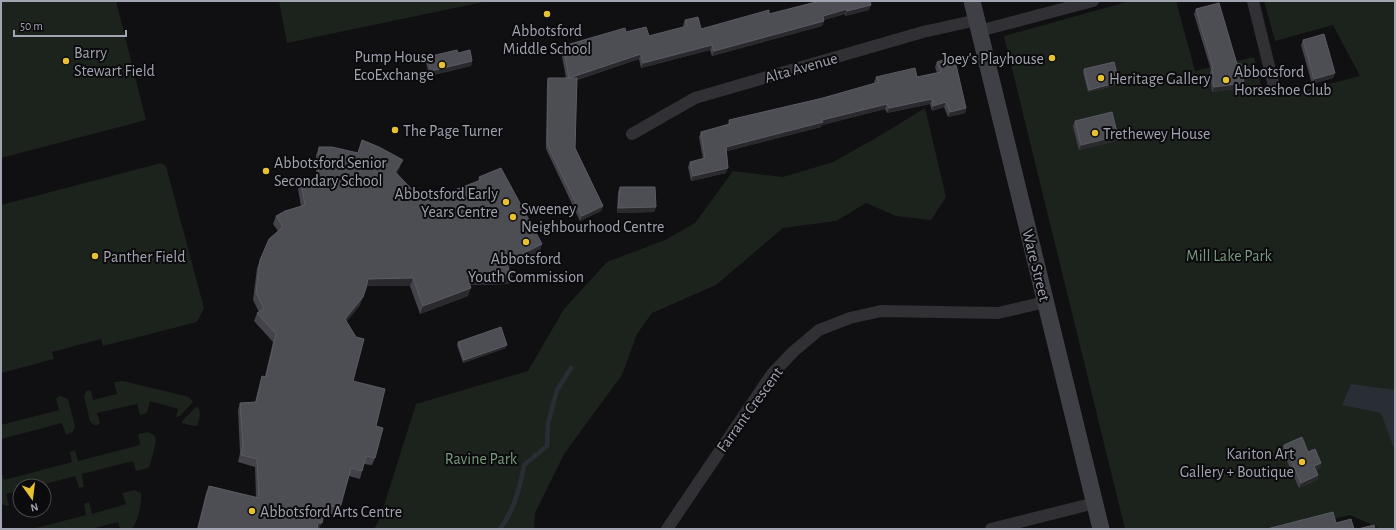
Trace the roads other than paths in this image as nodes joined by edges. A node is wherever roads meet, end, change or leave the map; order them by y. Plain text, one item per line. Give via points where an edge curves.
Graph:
1 (972, 1) edge
2 (1093, 1) edge
3 (1253, 1) edge
4 (978, 26) junction
5 (1274, 86) dead end
6 (632, 134) dead end
7 (1046, 302) junction
8 (1095, 503) junction
9 (667, 529) edge
10 (991, 529) edge
11 (1101, 529) edge

1 - 4 main road, Ware Street
2 - 4 street, Alta Avenue
3 - 5 street
4 - 6 street, Alta Avenue via 923,32 695,98
4 - 7 main road, Ware Street
7 - 8 main road, Ware Street
7 - 9 street, Farrant Crescent via 998,313 881,310 819,330 772,374
8 - 10 street
8 - 11 main road, Ware Street

